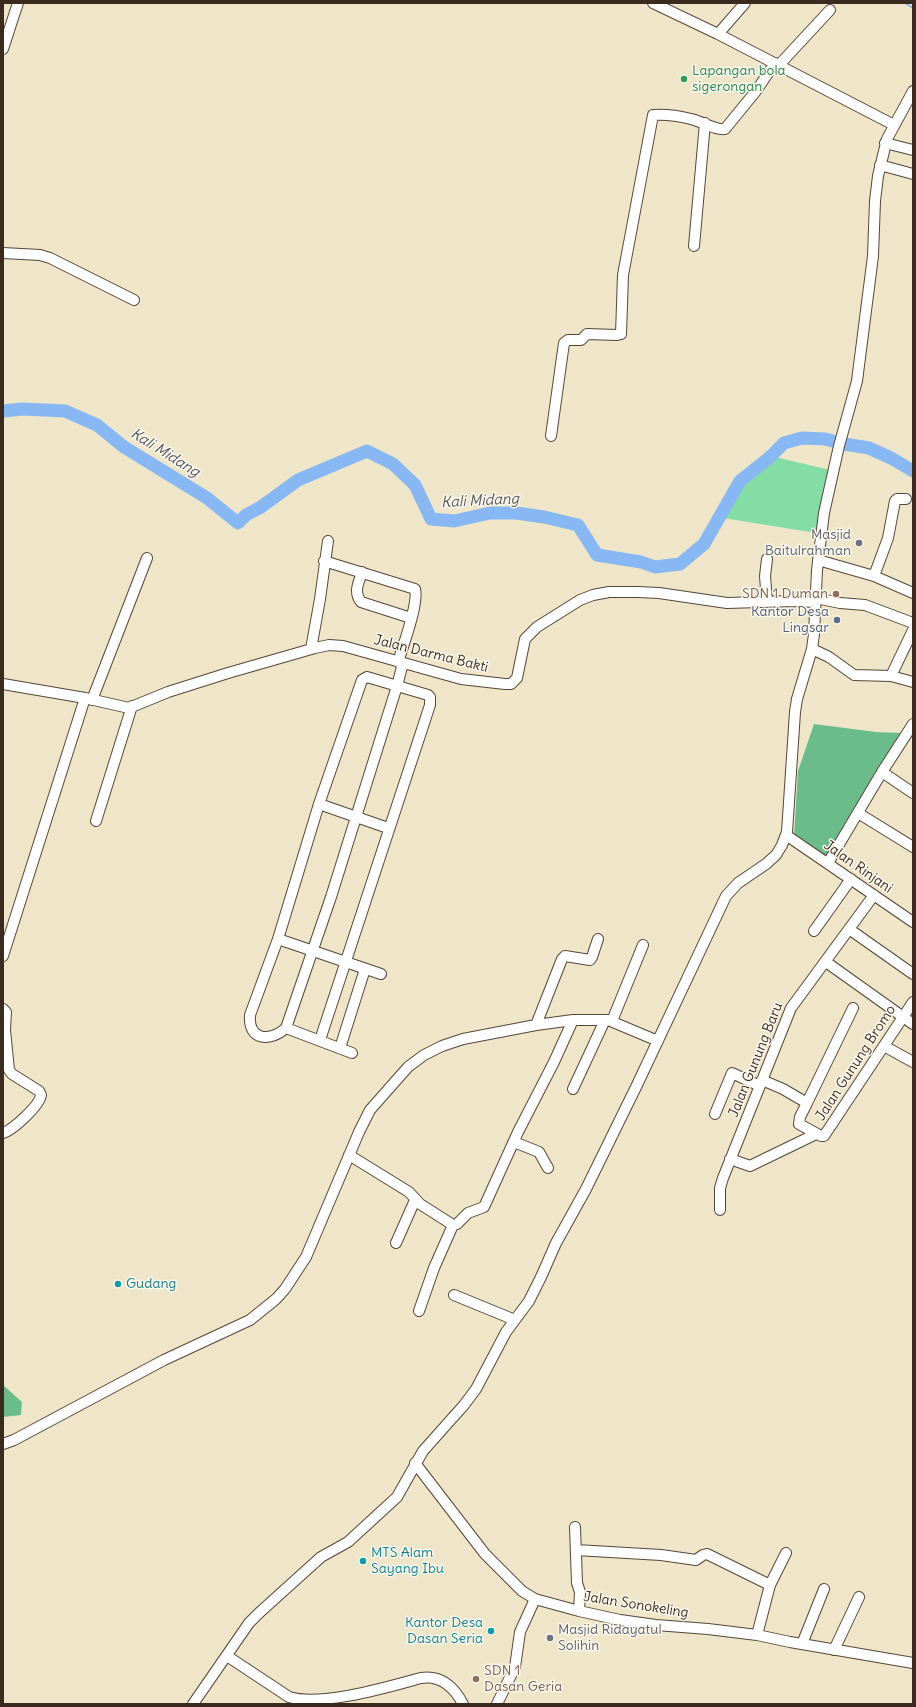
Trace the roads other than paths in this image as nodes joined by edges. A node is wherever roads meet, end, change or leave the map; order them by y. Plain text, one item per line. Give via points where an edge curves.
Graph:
1 (18, 3) edge
2 (652, 3) edge
3 (745, 3) edge
4 (830, 10) dead end
5 (718, 34) junction
6 (3, 49) edge
7 (777, 64) junction
8 (913, 91) edge
9 (910, 103) edge
10 (705, 123) junction
11 (894, 125) junction
12 (885, 143) junction
13 (913, 150) edge
14 (880, 165) junction
15 (913, 174) edge
16 (694, 246) dead end
17 (3, 253) edge
18 (134, 300) dead end
19 (552, 436) dead end
20 (906, 499) dead end
21 (328, 541) dead end
22 (147, 558) dead end
23 (767, 559) dead end
24 (818, 560) junction
25 (324, 561) junction
26 (362, 572) junction
27 (874, 576) junction
28 (913, 593) edge
29 (816, 600) junction
30 (767, 602) junction
31 (411, 618) junction
32 (913, 623) edge
33 (913, 630) edge
34 (311, 649) junction
35 (812, 649) junction
36 (401, 662) junction
37 (891, 676) junction
38 (913, 682) edge
39 (3, 684) edge
40 (397, 686) junction
41 (89, 699) junction
42 (132, 706) junction
43 (913, 724) edge
44 (882, 772) junction
45 (913, 793) edge
46 (319, 804) junction
47 (858, 812) junction
48 (355, 817) junction
49 (96, 821) dead end
50 (388, 828) junction
51 (786, 835) junction
52 (913, 847) edge
53 (828, 863) junction
54 (851, 879) junction
55 (874, 895) junction
56 (913, 922) edge
57 (849, 929) junction
58 (814, 931) dead end
59 (278, 939) junction
60 (598, 939) dead end
61 (643, 945) dead end
62 (312, 951) junction
63 (3, 956) edge
64 (345, 962) junction
65 (826, 962) junction
66 (365, 969) junction
67 (381, 974) dead end
68 (913, 974) edge
69 (913, 1002) edge
70 (853, 1008) dead end
71 (3, 1009) edge
72 (903, 1016) junction
73 (573, 1020) junction
74 (609, 1021) junction
75 (913, 1024) edge
76 (536, 1025) junction
77 (286, 1028) junction
78 (320, 1040) junction
79 (658, 1041) junction
80 (884, 1046) junction
81 (340, 1048) junction
82 (352, 1053) dead end
83 (913, 1062) edge
84 (761, 1083) junction
85 (573, 1089) dead end
86 (807, 1103) junction
87 (715, 1114) dead end
88 (3, 1132) edge
89 (816, 1134) junction
90 (514, 1142) junction
91 (349, 1155) junction
92 (730, 1159) junction
93 (548, 1168) dead end
94 (415, 1200) junction
95 (720, 1210) dead end
96 (453, 1225) junction
97 (396, 1243) dead end
98 (454, 1295) dead end
99 (419, 1311) dead end
100 (515, 1320) junction
101 (3, 1444) edge
102 (417, 1466) junction
103 (575, 1527) dead end
104 (576, 1550) junction
105 (786, 1553) dead end
106 (770, 1585) junction
107 (824, 1589) dead end
108 (859, 1597) dead end
109 (535, 1599) junction
110 (579, 1611) junction
111 (757, 1635) junction
112 (802, 1644) junction
113 (834, 1650) junction
114 (227, 1656) junction
115 (913, 1663) edge
116 (310, 1702) edge
117 (193, 1704) edge
118 (463, 1704) edge
119 (497, 1704) edge

1 - 6 street
2 - 5 street
3 - 5 street
4 - 7 street
5 - 7 street
7 - 10 street via 727,127 719,130
7 - 11 street
8 - 9 street
9 - 11 street
10 - 16 street
10 - 19 street via 681,117 653,115 623,275 621,334 587,334 581,340 565,341
11 - 12 street
12 - 13 street
12 - 14 street
14 - 15 street
14 - 24 street via 875,201 873,256 858,374 824,513
17 - 18 street via 50,258
20 - 27 street via 895,501 888,538
21 - 25 street
22 - 41 street
23 - 30 street
24 - 27 street
24 - 29 street
25 - 26 street
25 - 34 street
26 - 31 street via 356,590 361,602
26 - 31 street via 415,589
27 - 28 street
29 - 30 street, Jalan Darma Bakti
29 - 32 street, Jalan Darma Bakti via 865,605
29 - 35 street
30 - 36 street, Jalan Darma Bakti via 727,604 652,592 609,592 593,595 580,600 537,627 525,639 517,678 511,684 473,681
31 - 36 street
33 - 37 street
34 - 36 street, Jalan Darma Bakti via 336,645
34 - 42 street, Jalan Darma Bakti via 168,692
35 - 37 street via 857,676
35 - 51 street via 797,699
36 - 40 street
37 - 38 street
39 - 41 street, Jalan Darma Bakti
40 - 46 street via 367,677 362,680
40 - 48 street
40 - 50 street via 428,694 431,700
41 - 42 street, Jalan Darma Bakti via 119,707
41 - 63 street
42 - 49 street
43 - 44 street
44 - 45 street
44 - 47 street
46 - 48 street
46 - 59 street
47 - 52 street
47 - 53 street
48 - 50 street
48 - 62 street
50 - 64 street via 373,882
51 - 53 street, Jalan Rinjani
51 - 79 street via 771,860 738,883 726,896
53 - 54 street, Jalan Rinjani
54 - 55 street, Jalan Rinjani
54 - 58 street
55 - 56 street, Jalan Rinjani
55 - 57 street, Jalan Gunung Baru
57 - 65 street, Jalan Gunung Baru
57 - 68 street
59 - 62 street
59 - 77 street via 249,1022 254,1033 263,1037 279,1034
60 - 76 street via 590,960 569,956 562,959
61 - 74 street
62 - 64 street
62 - 77 street
64 - 66 street
64 - 78 street
65 - 72 street
65 - 84 street, Jalan Gunung Baru via 792,1008
66 - 67 street
66 - 81 street
69 - 72 street, Jalan Gunung Bromo
70 - 86 street
71 - 88 street via 6,1012 9,1070 41,1095 38,1103 13,1128
72 - 75 street
72 - 80 street, Jalan Gunung Bromo
73 - 74 street
73 - 76 street
73 - 90 street
74 - 79 street
74 - 85 street
76 - 91 street via 452,1042 420,1058 408,1067 370,1110
77 - 78 street
78 - 81 street
79 - 100 street via 586,1189 556,1243 542,1277
80 - 83 street
80 - 89 street, Jalan Gunung Bromo via 825,1135
81 - 82 street
84 - 86 street via 783,1089
84 - 87 street via 732,1074
84 - 92 street, Jalan Gunung Baru
86 - 89 street, Jalan Gunung Bromo via 799,1124
89 - 92 street via 750,1166
90 - 93 street via 539,1152
90 - 96 street via 484,1206 468,1213
91 - 94 street via 409,1192
91 - 101 street via 306,1257 285,1289 264,1310 233,1329 164,1360
92 - 95 street, Jalan Gunung Baru via 721,1183
94 - 96 street
94 - 97 street
96 - 99 street
98 - 100 street
100 - 102 street via 476,1389 426,1448
102 - 109 street, Jalan Sonokeling via 492,1563 522,1591
102 - 114 street via 397,1497 348,1542 321,1557 272,1600 249,1623
103 - 104 street
104 - 106 street via 661,1555 696,1560 707,1554
104 - 110 street
105 - 106 street
106 - 111 street
107 - 112 street
108 - 113 street
109 - 110 street, Jalan Sonokeling
109 - 119 street via 520,1632 515,1668
110 - 111 street, Jalan Sonokeling via 656,1625
111 - 112 street, Jalan Sonokeling
112 - 113 street, Jalan Sonokeling
113 - 115 street, Jalan Sonokeling
114 - 116 street via 289,1696
114 - 117 street
116 - 118 street via 370,1692 429,1677 449,1684

